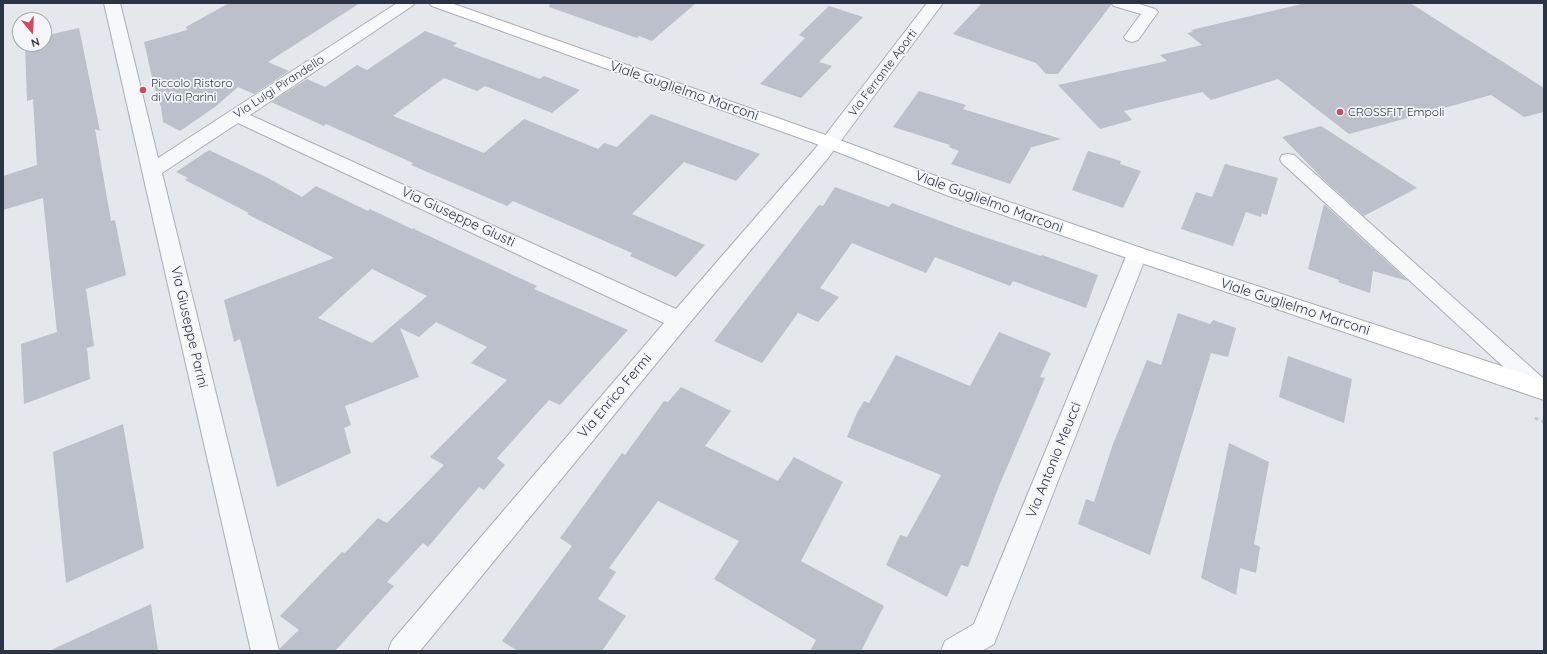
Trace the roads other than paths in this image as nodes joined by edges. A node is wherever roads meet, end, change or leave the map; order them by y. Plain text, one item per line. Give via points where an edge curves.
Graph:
1 (112, 3) edge
2 (407, 3) edge
3 (437, 3) edge
4 (936, 3) edge
5 (1119, 3) edge
6 (1132, 37) dead end
7 (236, 115) junction
8 (831, 143) junction
9 (1288, 160) dead end
10 (152, 171) junction
11 (1137, 254) junction
12 (679, 320) junction
13 (1542, 390) edge
14 (266, 651) edge
15 (402, 651) edge
16 (955, 651) edge

1 - 10 street, Via Giuseppe Parini
2 - 7 street, Via Luigi Pirandello
3 - 8 street, Viale Guglielmo Marconi
4 - 8 street, Via Ferrante Aporti
5 - 6 street via 1150,12
7 - 10 street, Via Luigi Pirandello
7 - 12 street, Via Giuseppe Giusti
8 - 11 street, Viale Guglielmo Marconi via 953,190
8 - 12 street, Via Enrico Fermi
9 - 13 lane
10 - 14 street, Via Giuseppe Parini
11 - 13 street, Viale Guglielmo Marconi
11 - 16 street, Via Antonio Meucci via 984,634
12 - 15 street, Via Enrico Fermi

